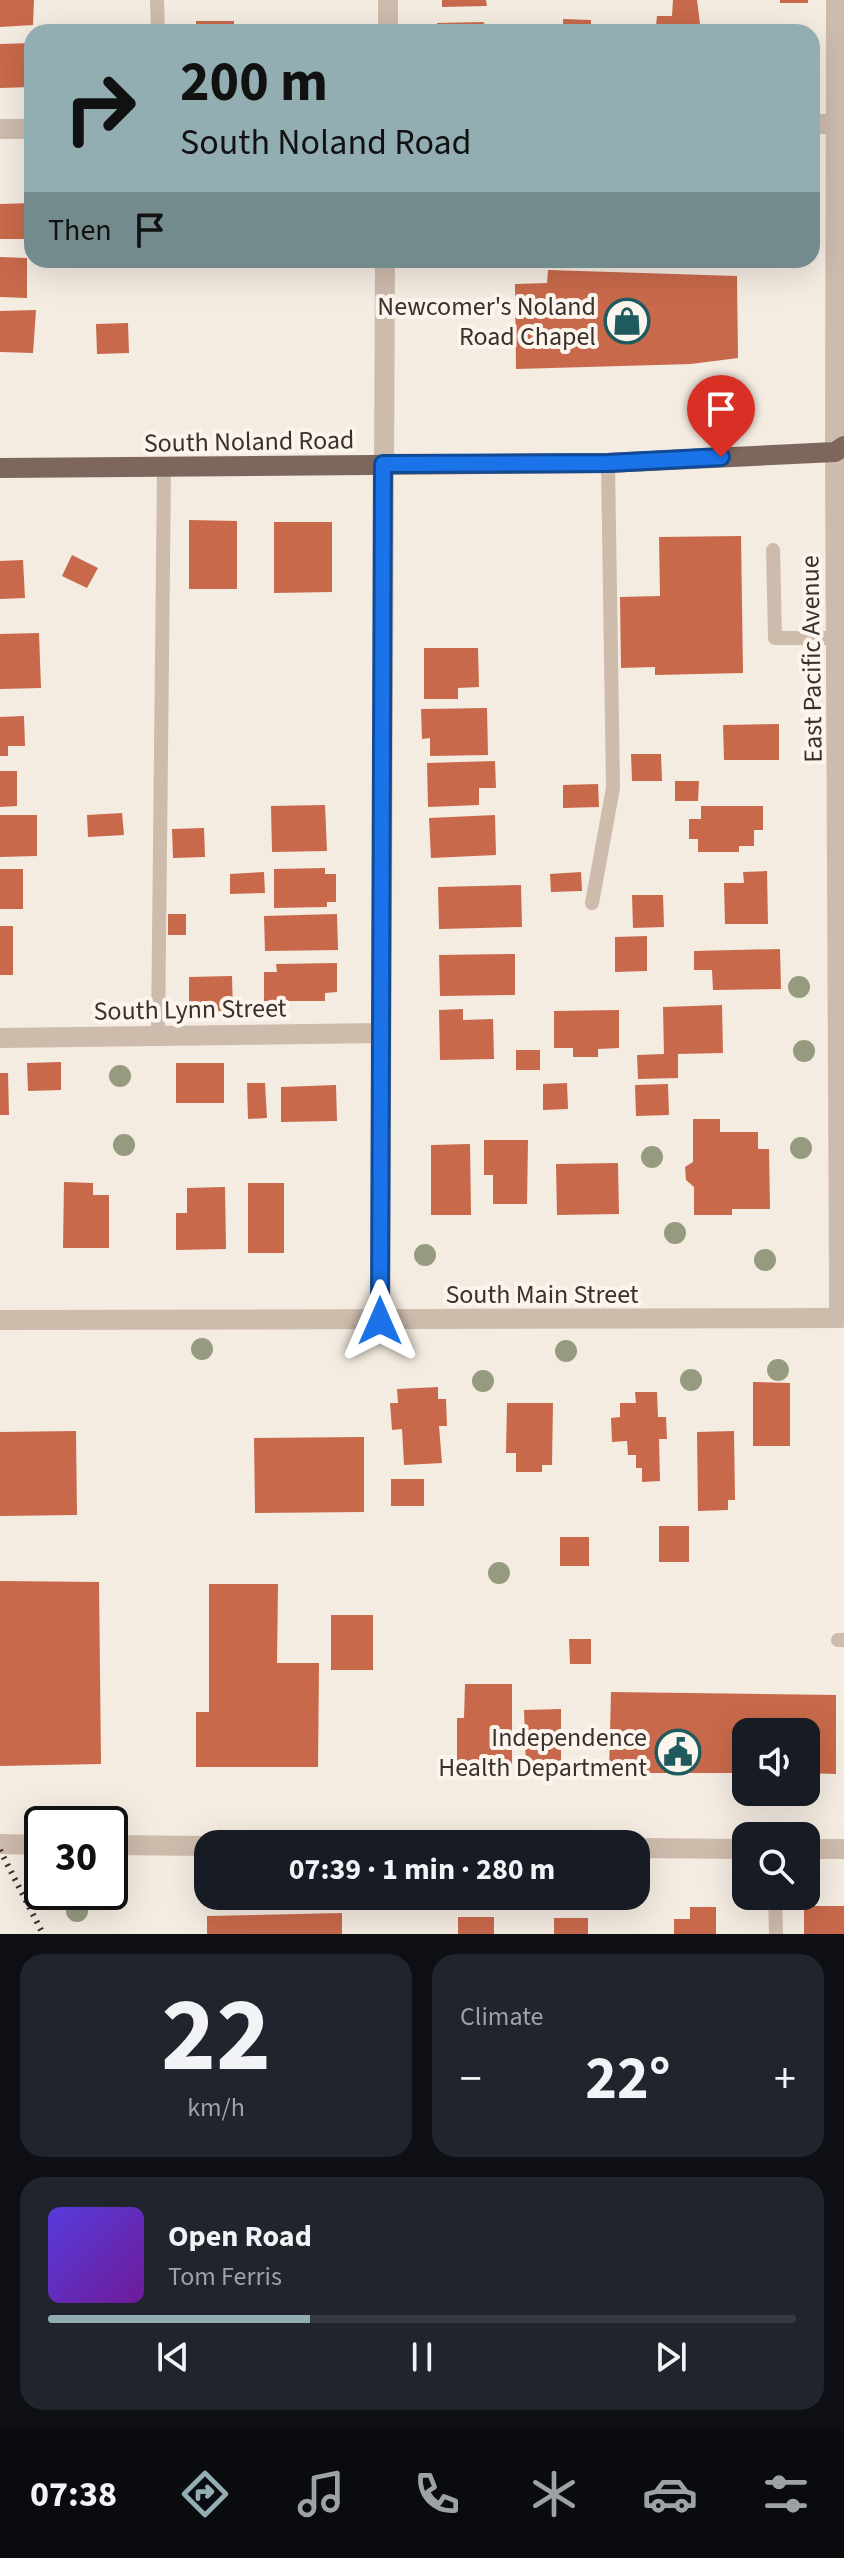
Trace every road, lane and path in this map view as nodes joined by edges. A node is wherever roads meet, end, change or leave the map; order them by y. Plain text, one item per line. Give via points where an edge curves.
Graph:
1 (157, 0) edge
2 (388, 0) edge
3 (836, 0) edge
4 (158, 24) edge
5 (388, 24) edge
6 (0, 129) edge
7 (24, 129) edge
8 (838, 132) edge
9 (385, 268) edge
10 (841, 452) edge
11 (608, 463) junction
12 (383, 464) junction
13 (0, 468) edge
14 (164, 469) junction
15 (773, 550) dead end
16 (837, 638) junction
17 (592, 903) dead end
18 (380, 1033) junction
19 (158, 1036) junction
20 (0, 1038) edge
21 (842, 1317) edge
22 (0, 1320) edge
23 (380, 1321) junction
24 (0, 1844) edge
25 (24, 1845) edge
26 (128, 1845) edge
27 (194, 1846) edge
28 (650, 1848) edge
29 (732, 1849) edge
30 (820, 1849) edge
31 (844, 1849) edge
32 (775, 1910) edge
33 (776, 1934) edge

1 - 4 lane
2 - 5 street
3 - 8 street, East Pacific Avenue
6 - 7 street
8 - 10 street, East Pacific Avenue
9 - 12 street
10 - 11 main road, South Noland Road
10 - 16 street, East Pacific Avenue
11 - 12 main road, South Noland Road
11 - 17 lane via 613,788
12 - 14 main road, South Noland Road
12 - 18 street
13 - 14 main road, South Noland Road
14 - 19 lane
15 - 16 lane via 775,638
16 - 21 street, East Pacific Avenue
18 - 19 street, South Lynn Street
18 - 23 street
19 - 20 street, South Lynn Street
21 - 23 street, South Main Street
22 - 23 street, South Main Street
24 - 25 street
26 - 27 street
28 - 29 street
30 - 31 street
32 - 33 lane

